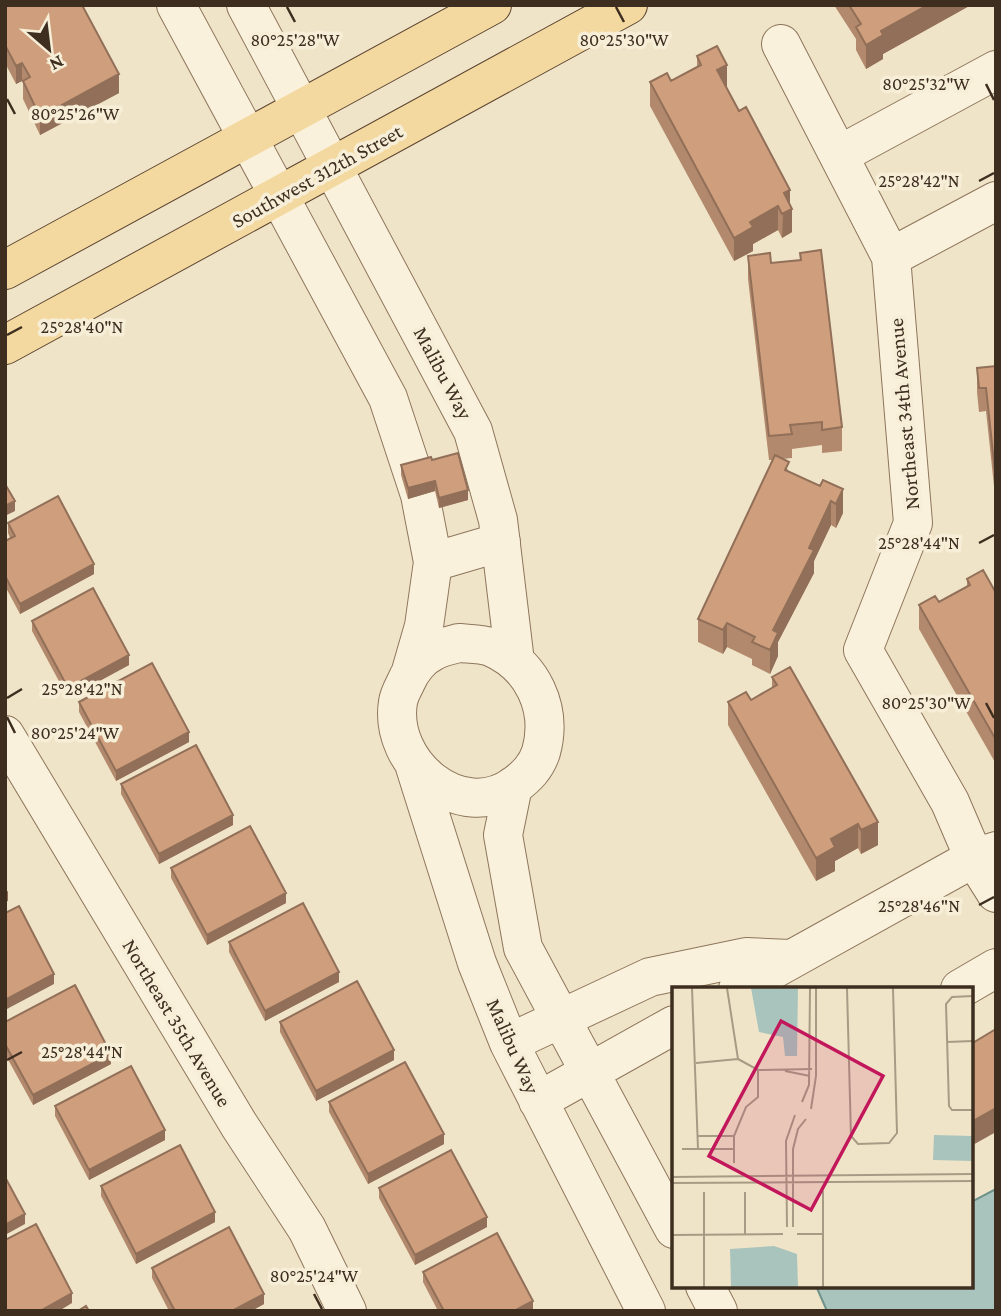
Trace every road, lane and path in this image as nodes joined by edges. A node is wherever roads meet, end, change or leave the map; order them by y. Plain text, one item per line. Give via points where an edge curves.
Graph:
1 (176, 5) edge
2 (246, 5) edge
3 (492, 5) edge
4 (628, 5) edge
5 (781, 44) dead end
6 (996, 70) edge
7 (302, 107) junction
8 (246, 139) junction
9 (839, 155) junction
10 (334, 167) junction
11 (279, 197) junction
12 (996, 201) edge
13 (891, 257) junction
14 (5, 270) edge
15 (5, 345) edge
16 (501, 542) junction
17 (433, 562) junction
18 (515, 662) junction
19 (411, 671) junction
20 (5, 735) edge
21 (415, 767) junction
22 (513, 786) junction
23 (985, 855) edge
24 (996, 893) edge
25 (790, 959) junction
26 (996, 968) edge
27 (741, 987) edge
28 (963, 987) edge
29 (559, 1019) junction
30 (672, 1026) edge
31 (509, 1043) junction
32 (588, 1074) junction
33 (538, 1101) junction
34 (672, 1225) edge
35 (706, 1288) edge
36 (347, 1311) edge
37 (646, 1311) edge
38 (718, 1311) edge

1 - 8 street, Malibu Way
2 - 7 street, Malibu Way
3 - 7 main road
4 - 10 main road, Southwest 312th Street
5 - 9 street, Northeast 34th Avenue
6 - 9 street
7 - 8 main road
7 - 10 street, Malibu Way
8 - 11 street, Malibu Way
8 - 14 main road
9 - 13 street, Northeast 34th Avenue
10 - 11 main road, Southwest 312th Street
10 - 16 street, Malibu Way via 473,431
11 - 15 main road, Southwest 312th Street
11 - 17 street, Malibu Way via 388,398 420,495
12 - 13 street
13 - 23 street, Northeast 34th Avenue via 913,523 863,650
16 - 17 street
16 - 18 street, Malibu Way
17 - 19 street, Malibu Way via 424,626
18 - 19 street, Malibu Way via 489,646 459,643 432,651
18 - 22 street, Malibu Way via 540,697 545,739 528,776
19 - 21 street, Malibu Way via 398,701 400,736
20 - 36 street, Northeast 35th Avenue via 239,1125 307,1228
21 - 22 street, Malibu Way via 440,789 472,799 503,794
21 - 31 street, Malibu Way via 477,963
22 - 29 street via 503,835 523,948
23 - 24 street, Northeast 34th Avenue
23 - 25 street
25 - 27 street
25 - 29 street via 746,957 650,977
26 - 28 street
29 - 31 street
29 - 32 street
30 - 32 street
31 - 33 street, Malibu Way
32 - 33 street
32 - 34 street
33 - 37 street, Malibu Way
35 - 38 street

